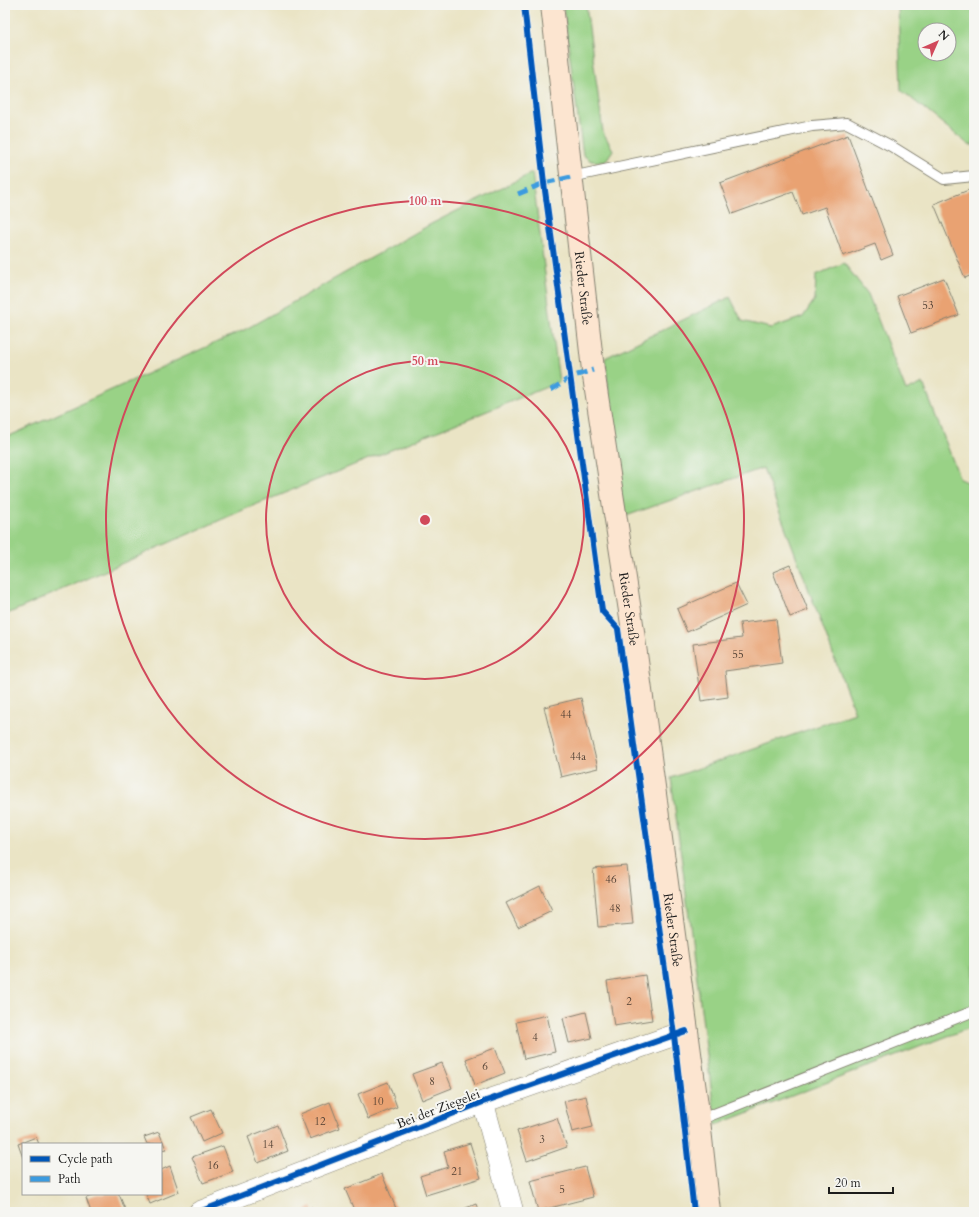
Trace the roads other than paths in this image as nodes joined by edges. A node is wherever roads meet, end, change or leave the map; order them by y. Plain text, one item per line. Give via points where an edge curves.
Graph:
1 (552, 5) edge
2 (974, 176) edge
3 (571, 177) junction
4 (974, 1012) edge
5 (686, 1031) junction
6 (483, 1102) junction
7 (699, 1120) junction
8 (199, 1212) edge
9 (513, 1212) edge
10 (709, 1212) edge

1 - 3 main road, Rieder Straße
2 - 3 lane via 944,179 891,146 847,123 812,126
3 - 5 main road, Rieder Straße via 593,370 632,624
4 - 7 lane
5 - 6 street, Bei der Ziegelei
5 - 7 main road, Rieder Straße
6 - 8 street, Bei der Ziegelei
6 - 9 street, Bei der Ziegelei
7 - 10 main road, Rieder Straße

